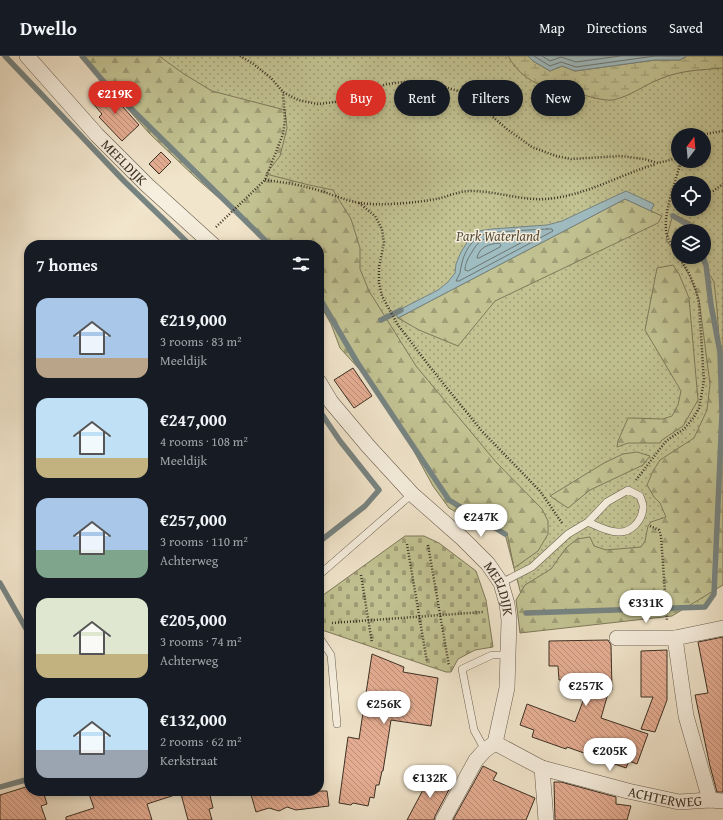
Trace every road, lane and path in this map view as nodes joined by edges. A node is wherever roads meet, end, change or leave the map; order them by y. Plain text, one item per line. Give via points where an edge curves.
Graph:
1 (27, 56) edge
2 (240, 56) edge
3 (283, 92) junction
4 (723, 131) edge
5 (711, 133) edge
6 (671, 160) edge
7 (658, 163) junction
8 (265, 180) junction
9 (723, 184) edge
10 (711, 191) edge
11 (671, 198) edge
12 (359, 203) junction
13 (227, 216) dead end
14 (208, 240) edge
15 (671, 244) edge
16 (684, 264) edge
17 (324, 390) edge
18 (628, 490) junction
19 (412, 494) junction
20 (588, 522) junction
21 (639, 522) junction
22 (568, 534) junction
23 (407, 544) dead end
24 (428, 545) dead end
25 (324, 571) edge
26 (361, 575) dead end
27 (501, 583) junction
28 (483, 612) dead end
29 (440, 615) junction
30 (420, 617) junction
31 (667, 619) dead end
32 (368, 621) junction
33 (332, 623) dead end
34 (723, 628) edge
35 (617, 638) dead end
36 (675, 638) junction
37 (372, 643) dead end
38 (324, 644) edge
39 (507, 655) junction
40 (427, 662) dead end
41 (462, 669) junction
42 (338, 724) dead end
43 (490, 747) junction
44 (542, 768) junction
45 (716, 800) edge
46 (443, 820) edge
47 (546, 820) edge

1 - 14 street, MEELDIJK via 98,135
2 - 3 path via 252,62
3 - 7 path via 298,100 318,104 335,102 387,84 411,81 435,84 458,91 507,130 532,146 556,156 571,159 621,156
3 - 8 path via 283,134
4 - 5 path
6 - 7 path
7 - 12 path via 577,193 555,198 538,199 470,191 422,201
8 - 12 path via 310,188
8 - 13 path
9 - 10 path
11 - 15 path via 666,231
12 - 22 path via 375,216 382,229 384,243 379,283 382,296 398,325 481,430 540,491
16 - 18 path via 696,290 699,304 704,382 699,408 684,430 666,441
17 - 19 street, MEELDIJK via 368,446
18 - 20 lane via 607,502
18 - 21 lane via 640,496 644,507
19 - 25 lane
19 - 27 street, MEELDIJK via 488,564
20 - 21 lane via 605,530 618,532 630,529
20 - 22 lane
21 - 31 path via 659,530 661,536
22 - 27 lane via 532,566
23 - 30 path
24 - 29 path
26 - 32 path
27 - 39 street, MEELDIJK via 509,620
28 - 29 path
29 - 30 path
29 - 41 path via 450,669
30 - 32 path
30 - 40 path
32 - 33 path
32 - 37 path
34 - 36 street
35 - 36 street
36 - 45 street via 686,716
38 - 42 lane via 331,655
39 - 41 lane via 492,655
39 - 43 street, MEELDIJK via 507,688
41 - 43 lane via 474,730
43 - 44 street, ACHTERWEG
43 - 46 street via 476,760
44 - 45 street, ACHTERWEG via 663,800
44 - 47 street

